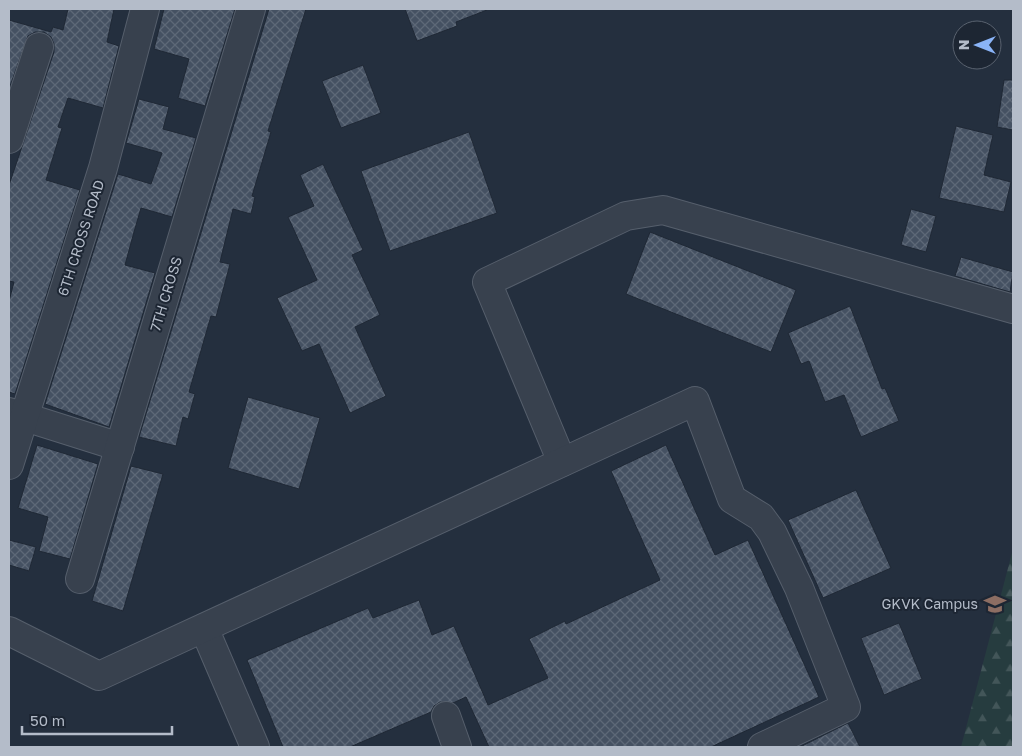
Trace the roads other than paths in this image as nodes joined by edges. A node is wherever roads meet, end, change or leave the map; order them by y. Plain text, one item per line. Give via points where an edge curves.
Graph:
1 (145, 9) edge
2 (251, 9) edge
3 (39, 47) dead end
4 (9, 139) edge
5 (1013, 309) edge
6 (16, 415) edge
7 (120, 447) junction
8 (562, 462) junction
9 (9, 465) edge
10 (80, 579) dead end
11 (204, 628) junction
12 (9, 631) edge
13 (446, 716) dead end
14 (255, 747) edge
15 (457, 747) edge
16 (762, 747) edge

1 - 6 street, 6TH CROSS ROAD via 103,168
2 - 7 street, 7TH CROSS
3 - 4 street
5 - 8 street via 662,210 626,216 487,282
6 - 7 street
6 - 9 street, 6TH CROSS ROAD
7 - 10 street, 7TH CROSS
8 - 11 street
8 - 16 street via 695,401 732,499 761,517 772,532 799,588 846,707
11 - 12 street via 99,676
11 - 14 street
13 - 15 street

